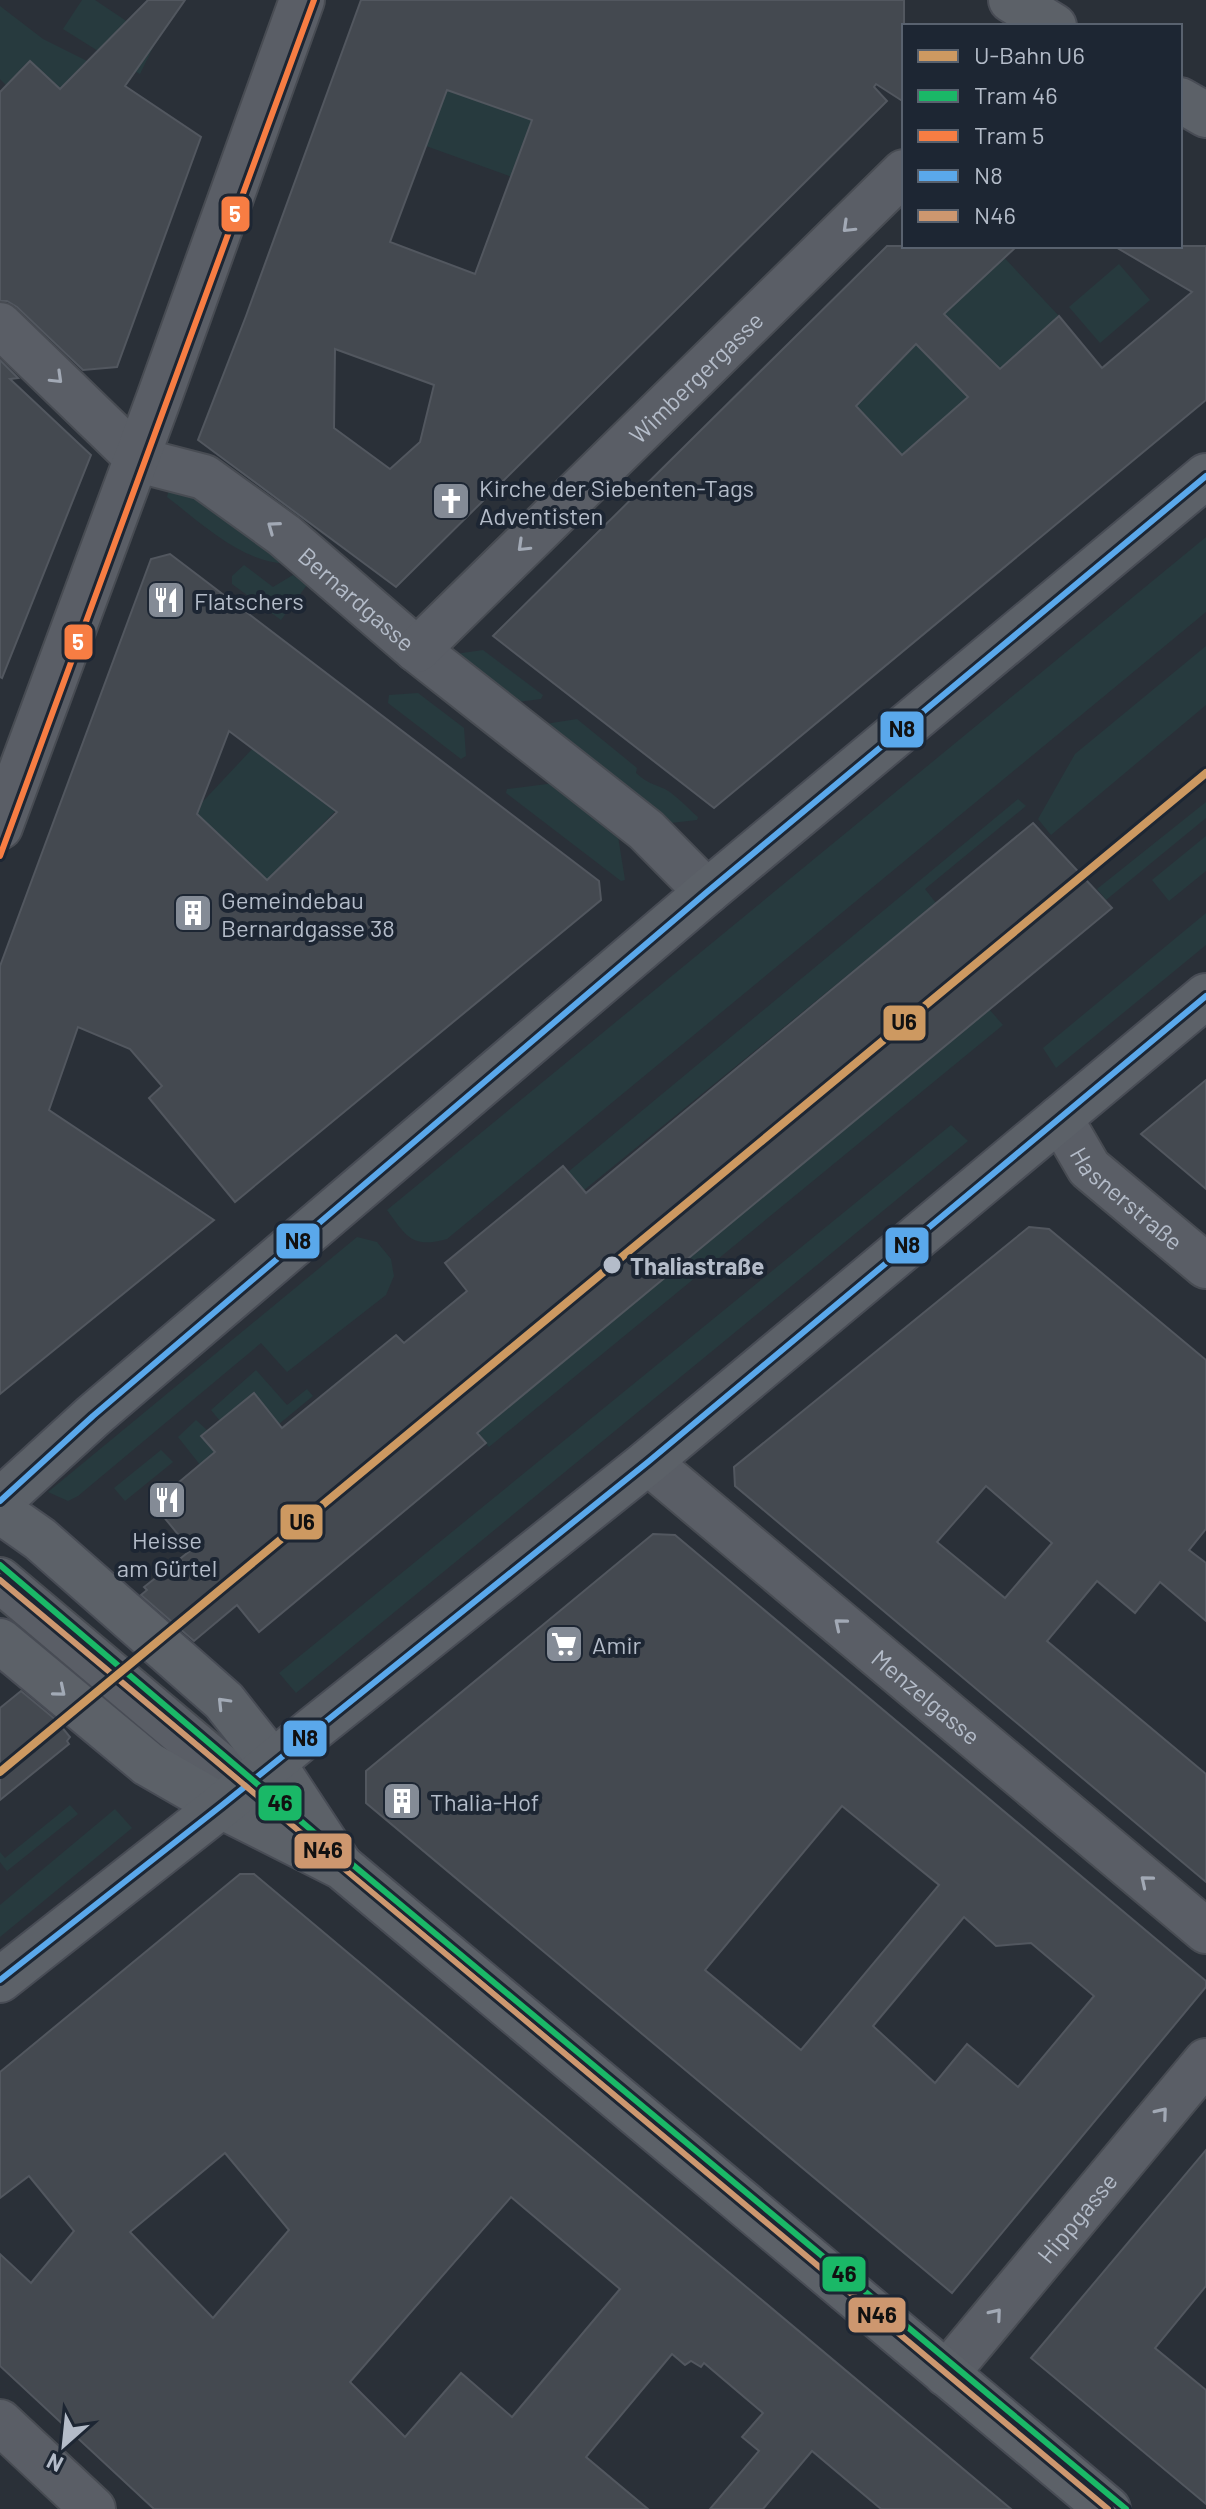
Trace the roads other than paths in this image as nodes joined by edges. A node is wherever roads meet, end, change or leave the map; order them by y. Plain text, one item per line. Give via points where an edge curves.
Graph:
1 (302, 0) edge
2 (1182, 101) edge
3 (1206, 115) edge
4 (902, 174) edge
5 (0, 325) edge
6 (138, 456) junction
7 (1206, 476) edge
8 (417, 650) junction
9 (0, 827) edge
10 (707, 892) junction
11 (1206, 996) edge
12 (1060, 1118) junction
13 (1206, 1266) edge
14 (648, 1462) junction
15 (0, 1501) edge
16 (0, 1511) edge
17 (0, 1580) edge
18 (5, 1653) edge
19 (246, 1785) junction
20 (342, 1867) junction
21 (1206, 1931) edge
22 (0, 1980) edge
23 (1206, 2061) edge
24 (946, 2374) junction
25 (0, 2422) edge
26 (93, 2509) edge
27 (1108, 2509) edge

1 - 6 street
2 - 3 main road
4 -> 8 street, Wimbergergasse
5 -> 6 street, Bernardgasse
8 -> 6 street, Bernardgasse via 284,535 204,477
6 - 9 street
7 - 10 main road
8 - 10 street, Bernardgasse via 646,830
10 - 15 main road
11 - 12 main road
12 - 13 street, Hasnerstraße via 1089,1168
12 - 14 main road
14 - 19 main road
21 -> 14 street, Menzelgasse
19 -> 16 main road via 224,1701 50,1548
17 - 19 street
18 -> 19 main road via 140,1758
19 - 20 main road
19 - 20 main road
19 - 22 main road
20 - 24 main road
24 -> 23 street, Hippgasse
24 - 27 main road
25 - 26 street

